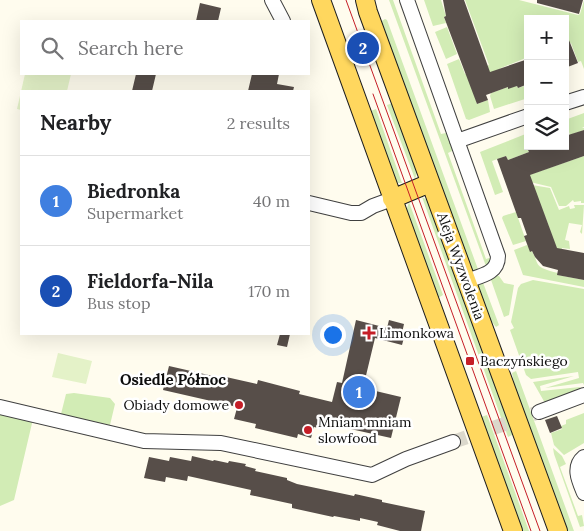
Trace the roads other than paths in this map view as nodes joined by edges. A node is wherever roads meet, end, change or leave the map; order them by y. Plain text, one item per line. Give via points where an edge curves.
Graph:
1 (272, 0) edge
2 (321, 0) edge
3 (365, 0) edge
4 (407, 0) edge
5 (283, 20) edge
6 (584, 97) edge
7 (569, 103) edge
8 (524, 117) edge
9 (457, 141) junction
10 (430, 183) junction
11 (392, 199) junction
12 (310, 203) edge
13 (466, 281) junction
14 (584, 395) edge
15 (0, 407) edge
16 (539, 412) tunnel mouth
17 (454, 442) tunnel mouth
18 (584, 457) edge
19 (584, 493) edge
20 (513, 531) edge
21 (558, 531) edge

1 - 5 street
2 - 11 main road
3 - 10 main road, Aleja Wyzwolenia
4 - 9 street
6 - 7 street
8 - 9 street
9 - 13 street via 498,256 492,271
10 - 11 main road
10 - 13 main road, Aleja Wyzwolenia
11 - 12 street via 361,213
11 - 20 main road
13 - 21 main road, Aleja Wyzwolenia
14 - 16 street
15 - 17 street via 144,442 221,444 372,475
18 - 19 street via 577,468

